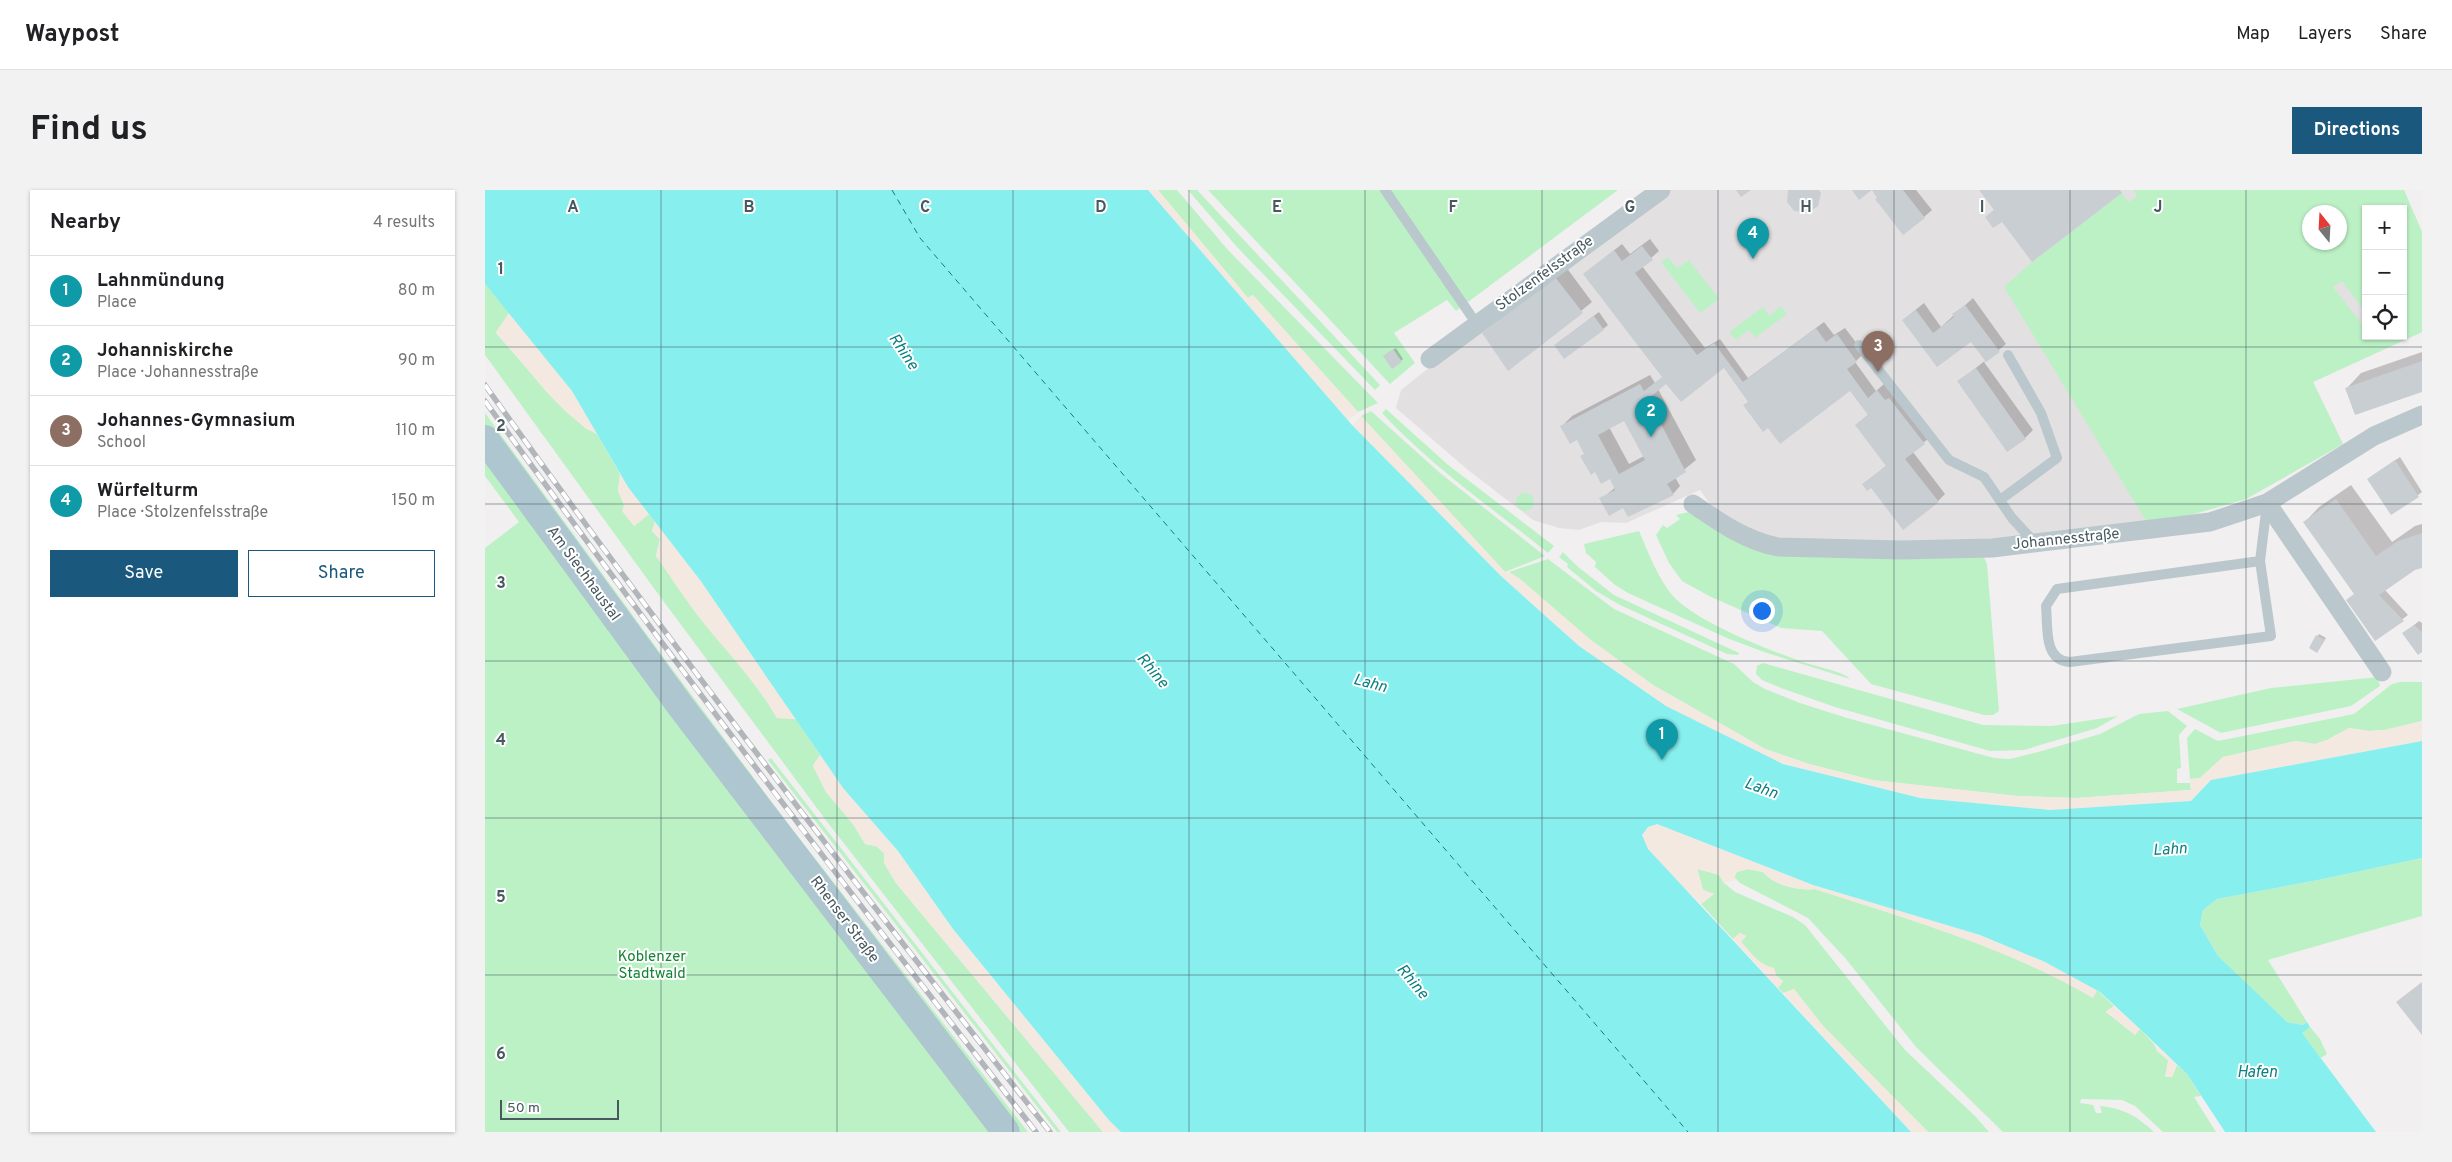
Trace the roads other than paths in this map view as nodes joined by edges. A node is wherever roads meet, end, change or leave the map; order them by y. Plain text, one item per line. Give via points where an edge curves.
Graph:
1 (1385, 190) edge
2 (1661, 190) edge
3 (1476, 323) junction
4 (1859, 345) dead end
5 (2008, 355) dead end
6 (1430, 358) dead end
7 (2422, 415) edge
8 (485, 439) edge
9 (2000, 500) junction
10 (2267, 503) junction
11 (1693, 504) dead end
12 (2035, 543) junction
13 (2260, 561) junction
14 (2382, 672) dead end
15 (682, 708) joint
16 (1006, 1132) edge

1 - 3 lane
2 - 3 street, Stolzenfelsstraße
3 - 6 street, Stolzenfelsstraße
4 - 9 lane via 1949,460 1984,477
5 - 9 lane via 2041,413 2057,458
7 - 10 street, Johannesstraße via 2374,436
8 - 15 main road, Am Siechhaustal
9 - 12 lane
10 - 12 street, Johannesstraße via 2210,522
10 - 13 lane
10 - 14 street
11 - 12 street, Johannesstraße via 1738,533 1778,547 1901,550 1992,548
13 - 13 lane via 2271,636 2070,662 2060,662 2050,649 2046,606 2057,589
15 - 16 main road, Rhenser Straße

